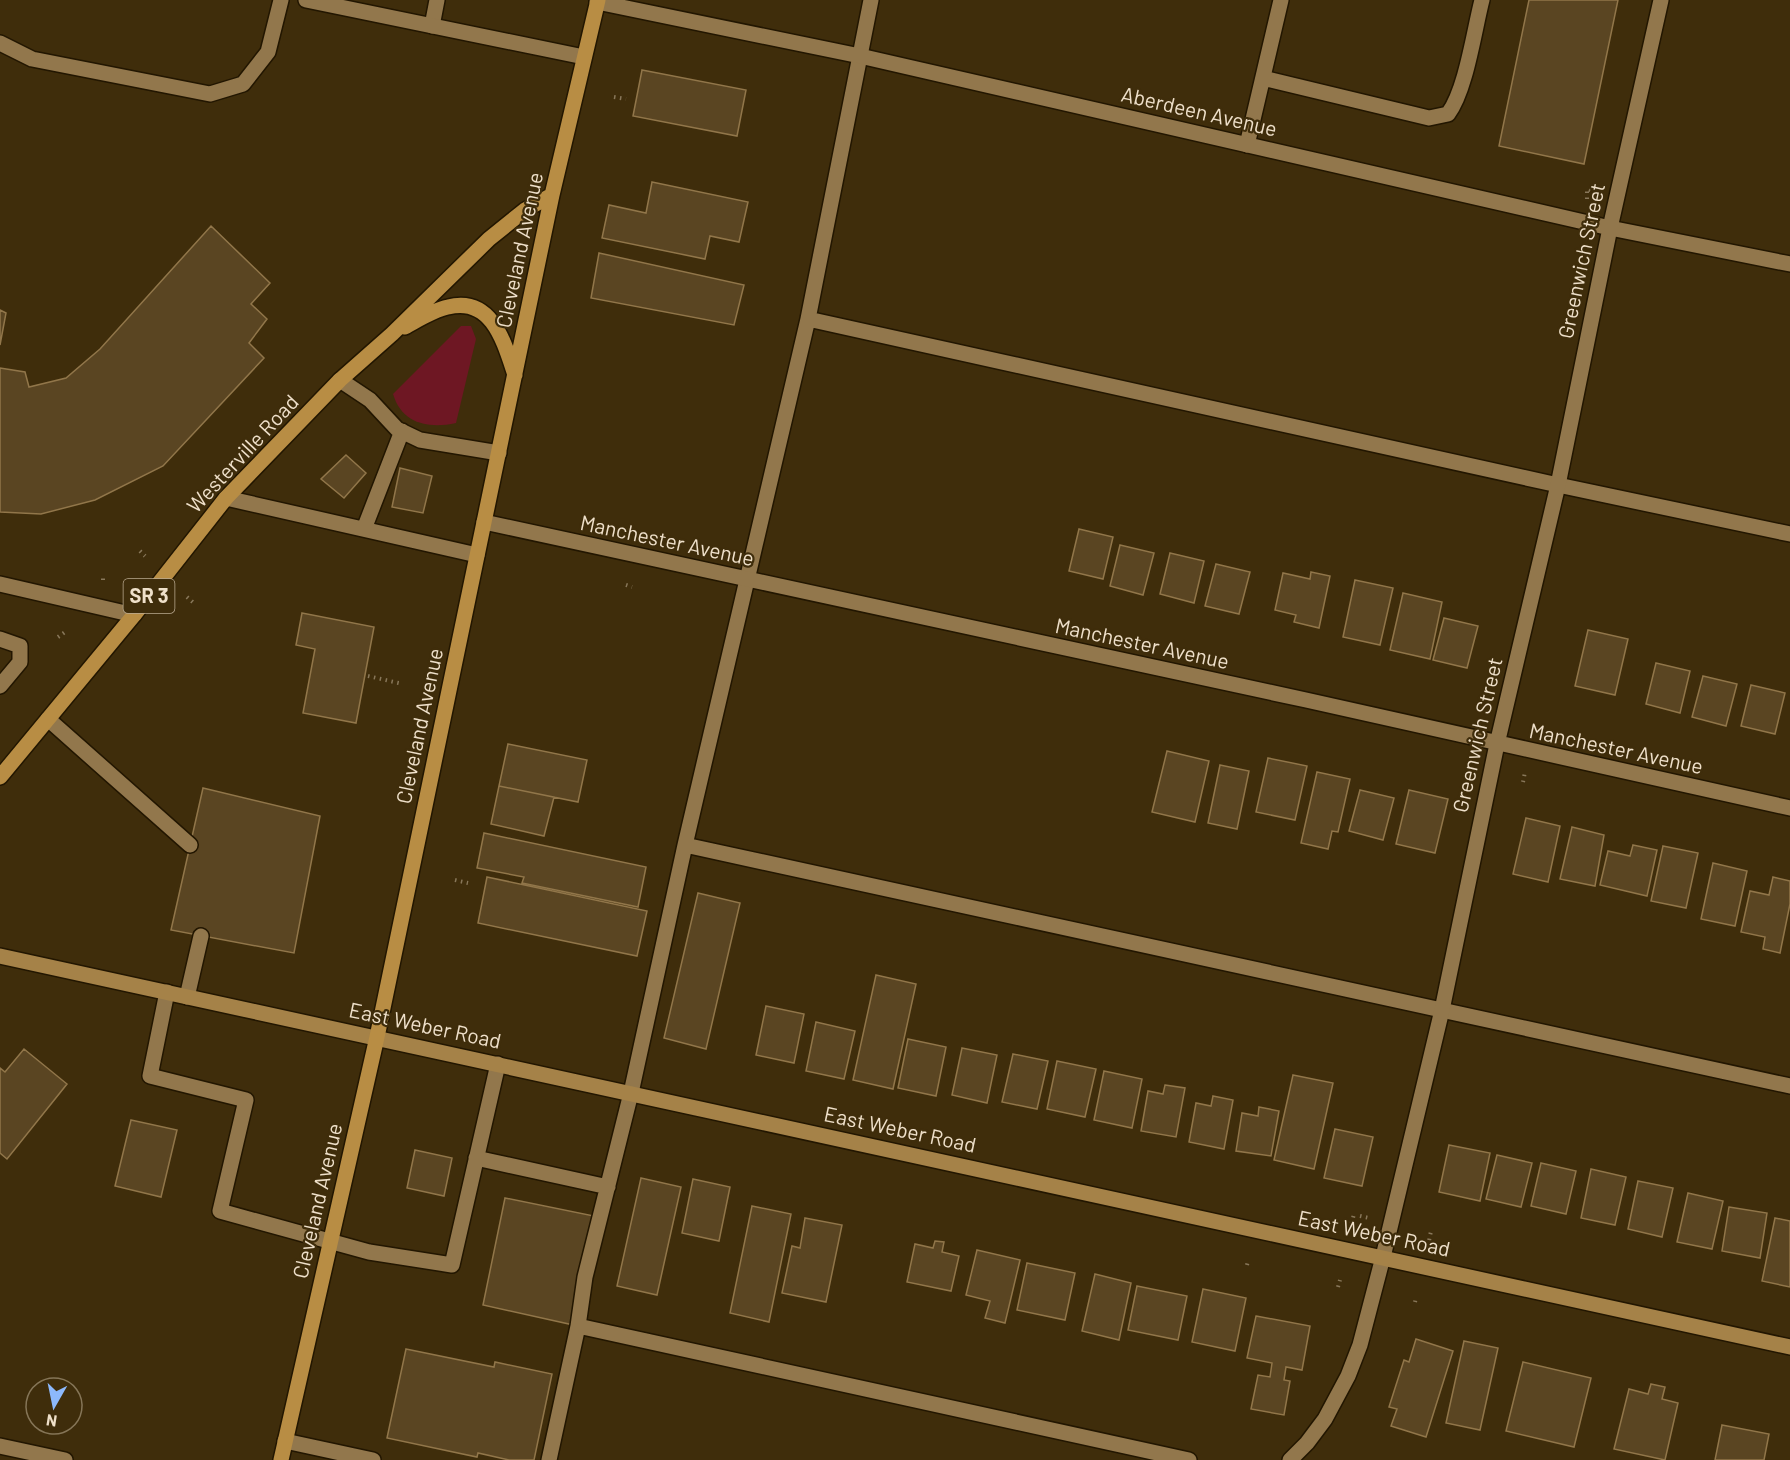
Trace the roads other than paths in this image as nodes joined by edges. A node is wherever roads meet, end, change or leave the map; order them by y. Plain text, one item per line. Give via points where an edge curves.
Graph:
1 (281, 0) edge
2 (306, 0) edge
3 (437, 0) edge
4 (871, 0) edge
5 (1281, 0) edge
6 (1482, 0) edge
7 (1661, 0) edge
8 (598, 1) edge
9 (432, 26) junction
10 (0, 43) edge
11 (860, 56) junction
12 (584, 57) junction
13 (1263, 78) junction
14 (1247, 145) junction
15 (552, 195) junction
16 (1610, 228) junction
17 (1790, 264) edge
18 (808, 319) junction
19 (392, 334) junction
20 (516, 375) junction
21 (340, 380) junction
22 (402, 431) junction
23 (499, 453) junction
24 (1558, 485) junction
25 (226, 498) junction
26 (484, 522) junction
27 (364, 529) junction
28 (1790, 534) edge
29 (477, 555) junction
30 (746, 580) junction
31 (0, 584) edge
32 (134, 615) junction
33 (0, 639) edge
34 (0, 686) edge
35 (48, 719) junction
36 (1497, 744) junction
37 (0, 777) edge
38 (1790, 808) edge
39 (190, 845) dead end
40 (685, 845) junction
41 (201, 936) dead end
42 (0, 956) edge
43 (167, 992) junction
44 (187, 996) junction
45 (1442, 1010) junction
46 (377, 1037) junction
47 (498, 1064) junction
48 (1790, 1086) edge
49 (631, 1093) junction
50 (476, 1158) junction
51 (608, 1187) junction
52 (331, 1241) junction
53 (1383, 1257) junction
54 (578, 1326) junction
55 (1790, 1347) edge
56 (285, 1441) junction
57 (0, 1446) edge
58 (65, 1460) edge
59 (281, 1460) edge
60 (373, 1460) edge
61 (549, 1460) edge
62 (1189, 1460) edge
63 (1290, 1460) edge

1 - 10 street via 268,52 243,84 210,94 32,59
2 - 9 street
3 - 9 street
4 - 11 street
5 - 13 street
6 - 13 street via 1456,104 1448,114 1429,118
7 - 16 street, Greenwich Street
8 - 11 street, Aberdeen Avenue
8 - 12 main road, Cleveland Avenue
9 - 12 street
11 - 14 street, Aberdeen Avenue
11 - 18 street
12 - 15 main road, Cleveland Avenue
13 - 14 street
14 - 16 street, Aberdeen Avenue
15 - 19 main road, Westerville Road / SR 3 via 525,210 489,239
15 - 20 main road, Cleveland Avenue
16 - 17 street, Aberdeen Avenue
16 - 24 street, Greenwich Street
18 - 24 street
18 - 30 street
19 - 20 main road via 447,307 471,305 489,317
19 - 21 main road, Westerville Road / SR 3
20 - 23 main road, Cleveland Avenue
21 - 22 street via 370,400
21 - 25 main road, Westerville Road / SR 3
22 - 23 street via 420,440
22 - 27 street
23 - 26 main road, Cleveland Avenue
24 - 28 street
24 - 36 street, Greenwich Street
25 - 27 street
25 - 32 main road, Westerville Road / SR 3
26 - 29 main road, Cleveland Avenue
26 - 30 street, Manchester Avenue
27 - 29 street
29 - 46 main road, Cleveland Avenue
30 - 36 street, Manchester Avenue
30 - 40 street
31 - 32 street
32 - 35 main road, Westerville Road / SR 3
33 - 34 street via 20,646 20,662
35 - 37 main road, Westerville Road / SR 3
35 - 39 street
36 - 38 street, Manchester Avenue
36 - 45 street, Greenwich Street
40 - 45 street
40 - 49 street
41 - 44 street
42 - 43 street, East Weber Road
43 - 44 street, East Weber Road
43 - 52 street via 150,1076 246,1100 220,1210
44 - 46 street, East Weber Road
45 - 48 street
45 - 53 street, Greenwich Street
46 - 47 street, East Weber Road
46 - 52 main road, Cleveland Avenue
47 - 49 street, East Weber Road
47 - 50 street
49 - 51 street
49 - 53 street, East Weber Road
50 - 51 street
50 - 52 street via 452,1265 369,1252
51 - 54 street via 585,1277
52 - 56 main road, Cleveland Avenue
53 - 55 street, East Weber Road
53 - 63 street, Greenwich Street via 1360,1346 1348,1376 1325,1419
54 - 61 street
54 - 62 street
56 - 59 main road, Cleveland Avenue
56 - 60 street
57 - 58 street

